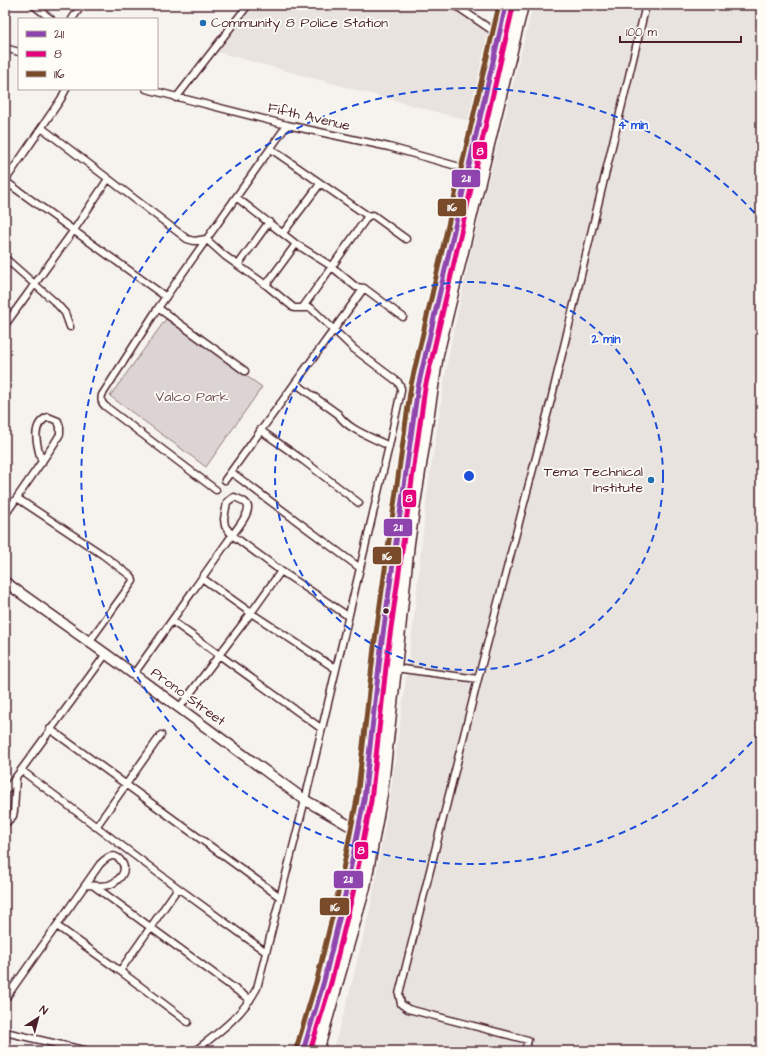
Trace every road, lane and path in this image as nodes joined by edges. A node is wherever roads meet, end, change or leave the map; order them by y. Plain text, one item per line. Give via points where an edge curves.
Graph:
1 (33, 5) edge
2 (82, 5) edge
3 (248, 5) edge
4 (455, 5) edge
5 (506, 5) edge
6 (522, 5) edge
7 (646, 5) edge
8 (51, 18) edge
9 (73, 18) edge
10 (499, 35) junction
11 (5, 48) edge
12 (18, 52) edge
13 (66, 90) edge
14 (149, 90) edge
15 (176, 98) junction
16 (286, 125) junction
17 (42, 128) junction
18 (271, 149) junction
19 (467, 169) junction
20 (108, 179) junction
21 (320, 184) junction
22 (236, 197) junction
23 (368, 216) junction
24 (269, 222) junction
25 (74, 230) junction
26 (283, 233) junction
27 (206, 239) junction
28 (406, 239) dead end
29 (296, 244) junction
30 (5, 258) edge
31 (238, 265) junction
32 (331, 266) junction
33 (35, 283) junction
34 (266, 285) junction
35 (364, 288) junction
36 (166, 297) junction
37 (303, 307) junction
38 (158, 308) junction
39 (403, 317) dead end
40 (5, 325) edge
41 (70, 327) dead end
42 (334, 329) junction
43 (245, 371) dead end
44 (294, 383) junction
45 (260, 430) junction
46 (389, 446) junction
47 (42, 463) junction
48 (231, 472) junction
49 (225, 480) dead end
50 (216, 490) dead end
51 (17, 498) junction
52 (359, 503) dead end
53 (5, 515) edge
54 (232, 535) junction
55 (360, 568) junction
56 (281, 571) junction
57 (202, 578) junction
58 (5, 582) edge
59 (251, 613) junction
60 (348, 616) junction
61 (172, 621) junction
62 (89, 642) junction
63 (106, 654) junction
64 (219, 655) junction
65 (395, 668) junction
66 (336, 670) junction
67 (133, 675) junction
68 (478, 679) junction
69 (179, 708) junction
70 (50, 729) junction
71 (322, 729) junction
72 (161, 735) dead end
73 (21, 770) junction
74 (16, 778) junction
75 (126, 784) junction
76 (5, 792) edge
77 (305, 800) junction
78 (5, 824) edge
79 (96, 827) junction
80 (357, 830) junction
81 (89, 885) junction
82 (178, 888) junction
83 (280, 897) junction
84 (57, 926) junction
85 (150, 927) junction
86 (266, 952) junction
87 (120, 971) junction
88 (5, 999) edge
89 (250, 1000) junction
90 (188, 1022) dead end
91 (5, 1032) edge
92 (88, 1051) edge
93 (195, 1051) edge
94 (303, 1051) edge
95 (317, 1051) edge
96 (525, 1051) edge

1 - 8 street
2 - 9 street
3 - 15 street
4 - 10 street
5 - 10 highway
6 - 65 highway via 437,354 408,543
7 - 68 street via 551,400
10 - 19 highway
11 - 12 street
13 - 17 street
14 - 15 street, Fifth Avenue
15 - 16 street, Fifth Avenue
16 - 18 street
16 - 19 street, Fifth Avenue via 389,147
17 - 20 street
17 - 25 street via 5,181
18 - 21 street
18 - 22 street
19 - 80 highway via 418,387 381,648 364,800
20 - 25 street
20 - 27 street via 187,239
21 - 23 street
21 - 26 street
22 - 24 street
22 - 27 street
23 - 28 street via 373,216
23 - 32 street
24 - 26 street
24 - 31 street
25 - 33 street
25 - 36 street
26 - 29 street
27 - 31 street
27 - 36 street
29 - 32 street
29 - 34 street
30 - 33 street
31 - 34 street
32 - 35 street via 356,287
32 - 37 street
33 - 40 street
33 - 41 street via 65,313
34 - 37 street via 294,308
35 - 39 street
35 - 42 street
36 - 38 street
37 - 42 street via 311,308
38 - 43 street
38 - 50 street via 102,395 102,402
42 - 44 street
42 - 46 street via 354,349 399,385 401,391
44 - 45 street
44 - 46 street via 353,427
45 - 48 street
45 - 52 street
46 - 55 street
47 - 47 street via 60,434 58,421 48,417 38,425 36,432
47 - 51 street
48 - 49 street
48 - 55 street
51 - 53 street
51 - 62 street via 132,577 132,581
54 - 54 street via 248,508 245,501 234,497 227,502 224,519 225,526
54 - 56 street
54 - 57 street
55 - 60 street
56 - 59 street
56 - 60 street
57 - 59 street
57 - 61 street
58 - 62 street, Prono Street
59 - 64 street
59 - 66 street
60 - 66 street
61 - 64 street
61 - 67 street
62 - 63 street, Prono Street
63 - 67 street, Prono Street
63 - 70 street
64 - 69 street
64 - 71 street
65 - 68 street
65 - 95 highway via 381,794 364,887
66 - 71 street
67 - 69 street, Prono Street
68 - 96 street via 399,1000 408,1009 528,1040
69 - 77 street, Prono Street
70 - 73 street
70 - 75 street
71 - 77 street
72 - 75 street
73 - 74 street
73 - 79 street
74 - 76 street
74 - 78 street via 14,811
75 - 79 street
75 - 83 street
77 - 80 street, Prono Street
77 - 83 street
79 - 82 street
80 - 94 highway via 346,891 324,981
81 - 81 street via 100,864 108,858 113,856 123,863 124,872 116,881 103,886
81 - 84 street
81 - 85 street
82 - 85 street
82 - 86 street
83 - 86 street
84 - 87 street
84 - 88 street
85 - 87 street
85 - 89 street
86 - 89 street via 257,988
87 - 90 street
89 - 93 street via 221,1031
91 - 92 street

